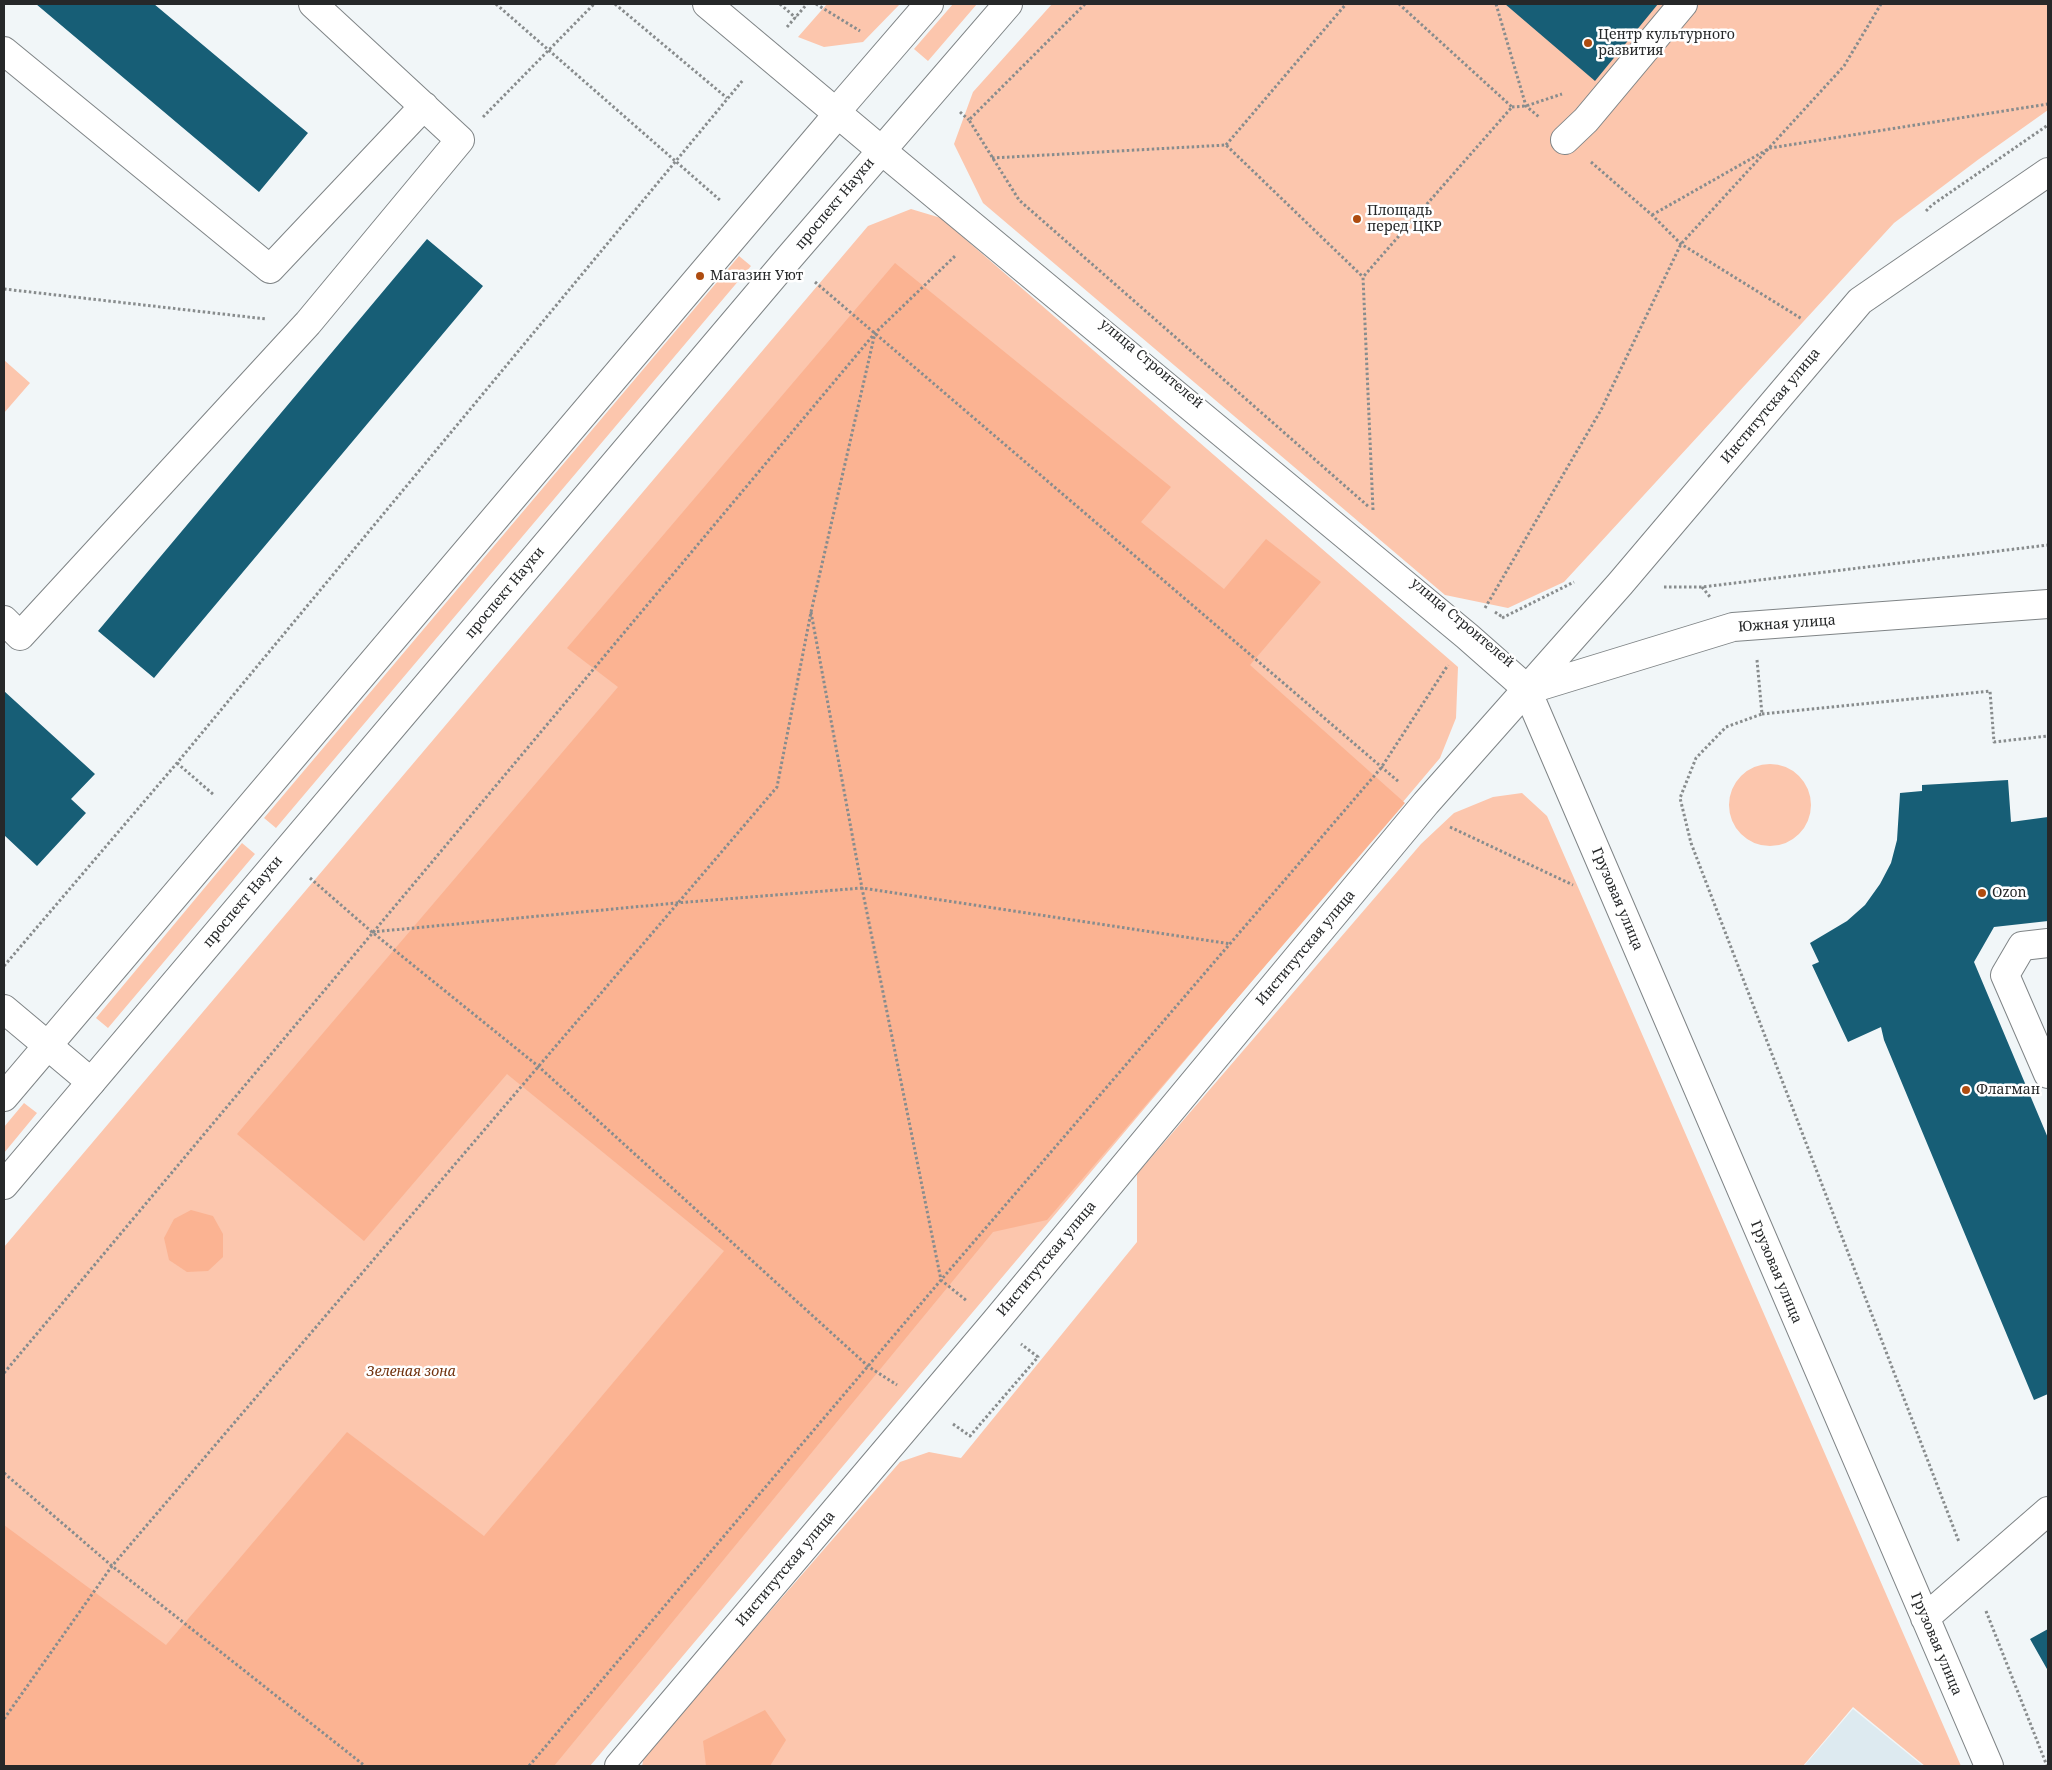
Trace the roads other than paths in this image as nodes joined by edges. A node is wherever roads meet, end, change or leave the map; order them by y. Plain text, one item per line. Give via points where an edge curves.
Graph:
1 (313, 4) edge
2 (707, 4) edge
3 (929, 4) edge
4 (1008, 4) edge
5 (1683, 4) edge
6 (4, 50) edge
7 (424, 106) junction
8 (839, 110) junction
9 (1566, 140) road end
10 (884, 147) junction
11 (2048, 172) edge
12 (2048, 604) edge
13 (4, 620) edge
14 (1469, 633) junction
15 (1530, 688) junction
16 (2048, 943) edge
17 (4, 1009) edge
18 (48, 1045) junction
19 (2048, 1074) edge
20 (90, 1082) junction
21 (4, 1097) edge
22 (4, 1185) edge
23 (2048, 1511) edge
24 (1925, 1618) junction
25 (619, 1766) edge
26 (1989, 1766) edge

1 - 7 street
2 - 8 street, улица Строителей
3 - 8 street
4 - 10 street, проспект Науки
5 - 9 street
6 - 7 street via 270,269
7 - 13 street via 460,140 308,323 20,636
8 - 10 street, улица Строителей
8 - 18 street
10 - 14 street, улица Строителей
10 - 14 street, улица Строителей via 979,233
10 - 20 street, проспект Науки
11 - 15 street, Институтская улица via 1860,302
12 - 15 street, Южная улица via 1733,627
14 - 15 street, улица Строителей
15 - 24 street, Грузовая улица
15 - 25 street, Институтская улица via 1426,803 995,1322
16 - 19 street via 2022,946 2005,974
17 - 18 street
18 - 20 street
18 - 21 street
20 - 22 street, проспект Науки
23 - 24 street
24 - 26 street, Грузовая улица

